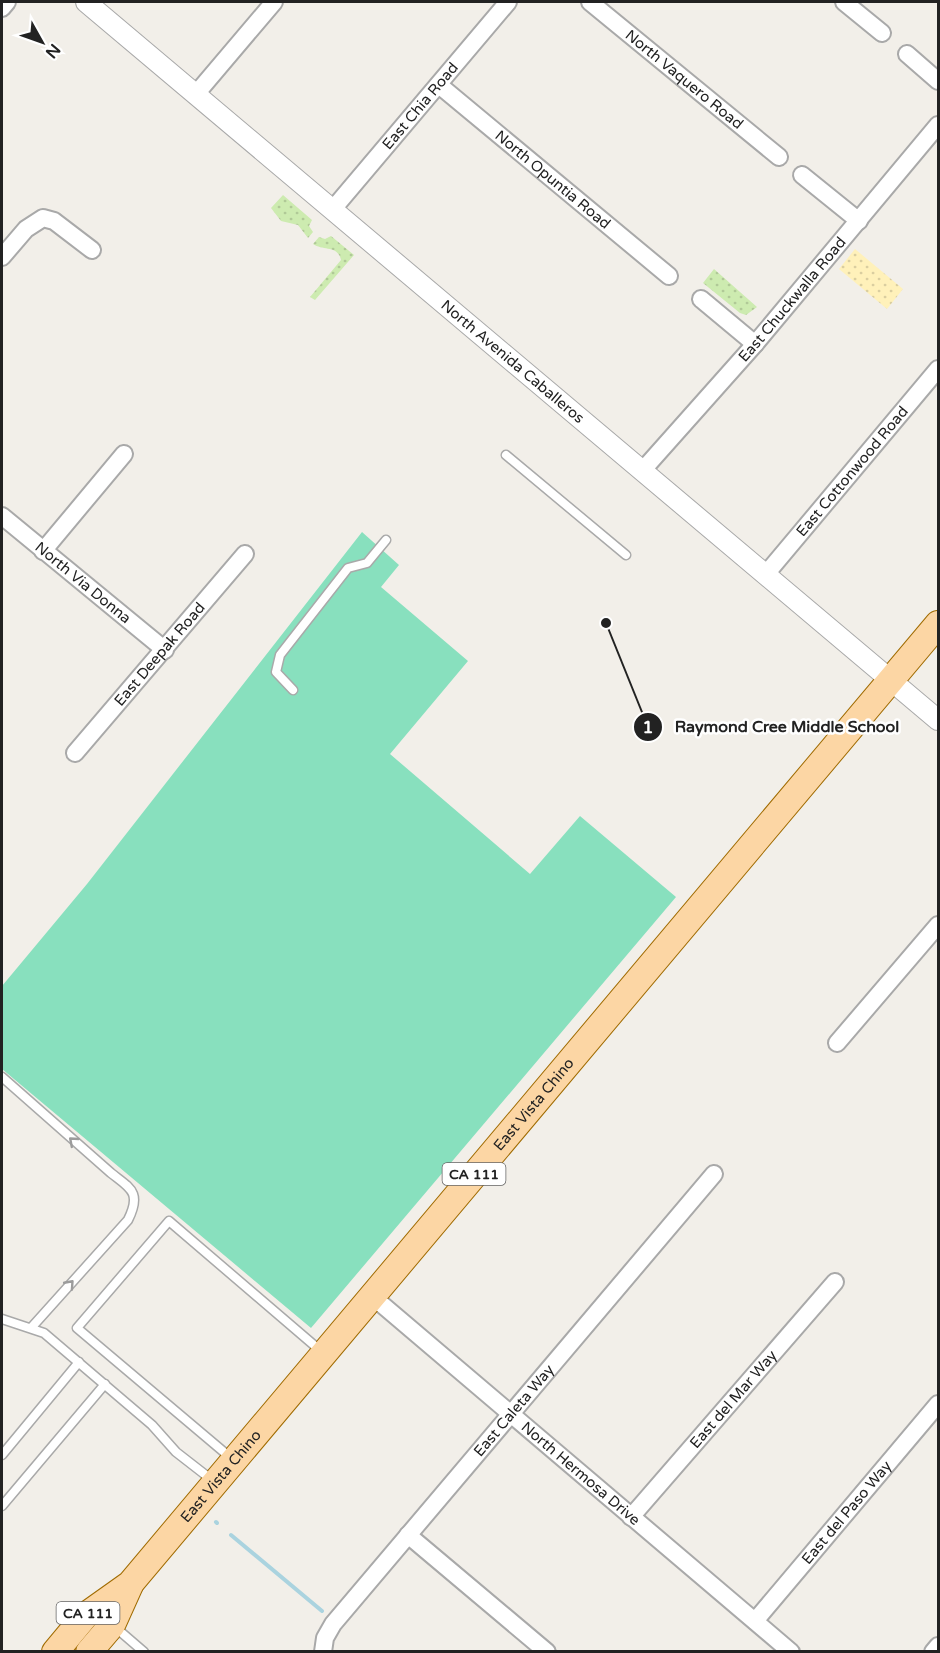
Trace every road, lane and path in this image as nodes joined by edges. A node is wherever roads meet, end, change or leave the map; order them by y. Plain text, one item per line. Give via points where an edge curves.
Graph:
1 (7, 2) edge
2 (86, 2) edge
3 (274, 2) edge
4 (508, 2) edge
5 (590, 2) edge
6 (844, 2) edge
7 (2, 8) edge
8 (882, 33) dead end
9 (907, 54) dead end
10 (939, 81) edge
11 (439, 84) junction
12 (196, 94) junction
13 (939, 125) edge
14 (779, 157) dead end
15 (802, 175) dead end
16 (333, 210) junction
17 (859, 220) junction
18 (92, 250) dead end
19 (2, 257) edge
20 (669, 276) dead end
21 (701, 299) dead end
22 (755, 344) junction
23 (939, 369) edge
24 (124, 454) dead end
25 (506, 454) dead end
26 (642, 471) junction
27 (2, 516) edge
28 (386, 540) dead end
29 (43, 551) junction
30 (245, 554) dead end
31 (626, 555) dead end
32 (766, 574) junction
33 (939, 624) edge
34 (165, 650) junction
35 (892, 681) junction
36 (293, 690) dead end
37 (939, 720) edge
38 (75, 753) dead end
39 (939, 925) edge
40 (837, 1043) dead end
41 (2, 1077) edge
42 (714, 1174) dead end
43 (835, 1282) dead end
44 (372, 1296) junction
45 (2, 1319) edge
46 (31, 1328) junction
47 (324, 1353) junction
48 (79, 1362) junction
49 (105, 1384) junction
50 (939, 1404) edge
51 (510, 1414) junction
52 (2, 1455) edge
53 (234, 1460) junction
54 (215, 1483) junction
55 (2, 1506) edge
56 (631, 1517) junction
57 (408, 1535) junction
58 (130, 1584) junction
59 (755, 1621) junction
60 (112, 1625) junction
61 (939, 1646) edge
62 (55, 1652) edge
63 (89, 1652) edge
64 (144, 1652) edge
65 (323, 1652) edge
66 (547, 1652) edge
67 (791, 1652) edge
68 (933, 1652) edge

1 - 7 street
2 - 12 street, North Avenida Caballeros
3 - 12 street
4 - 11 street, East Chia Road
5 - 14 street, North Vaquero Road
6 - 8 street
9 - 10 street
11 - 16 street, East Chia Road
11 - 20 street, North Opuntia Road
12 - 16 street, North Avenida Caballeros
13 - 17 street, East Chuckwalla Road
15 - 17 street
16 - 26 street, North Avenida Caballeros
17 - 22 street, East Chuckwalla Road
18 - 19 street via 54,221 43,218 26,229
21 - 22 street
22 - 26 street, East Chuckwalla Road
23 - 32 street, East Cottonwood Road
24 - 29 street
25 - 31 lane
26 - 32 street, North Avenida Caballeros
27 - 29 street, North Via Donna
28 - 36 lane via 367,563 348,568 280,655 276,672
29 - 34 street, North Via Donna
30 - 34 street, East Deepak Road
32 - 35 street, North Avenida Caballeros
33 - 35 main road, East Vista Chino / CA 111
34 - 38 street, East Deepak Road
35 - 37 street, North Avenida Caballeros
35 - 44 main road, East Vista Chino / CA 111
39 - 40 street
46 -> 41 lane via 128,1220 132,1193 129,1184 111,1173
42 - 51 street, East Caleta Way
43 - 56 street, East del Mar Way
44 - 47 main road, East Vista Chino / CA 111
44 - 51 street, North Hermosa Drive
45 - 46 lane
46 - 48 lane via 44,1333
47 - 53 main road, East Vista Chino / CA 111
47 - 53 lane via 169,1221 77,1328
48 - 49 lane
48 - 52 lane
49 - 54 lane via 176,1452
49 - 55 lane
50 - 59 street, East del Paso Way
51 - 56 street, North Hermosa Drive
51 - 57 street, East Caleta Way
53 - 54 main road, East Vista Chino / CA 111
54 - 58 main road, East Vista Chino / CA 111
56 - 59 street, North Hermosa Drive
57 - 65 street, East Caleta Way via 333,1624
57 - 66 street
58 - 60 main road, East Vista Chino / CA 111
58 - 62 main road, East Vista Chino / CA 111 via 85,1616
59 - 67 street, North Hermosa Drive
60 - 63 main road, East Vista Chino / CA 111
60 - 64 lane
61 - 68 street

